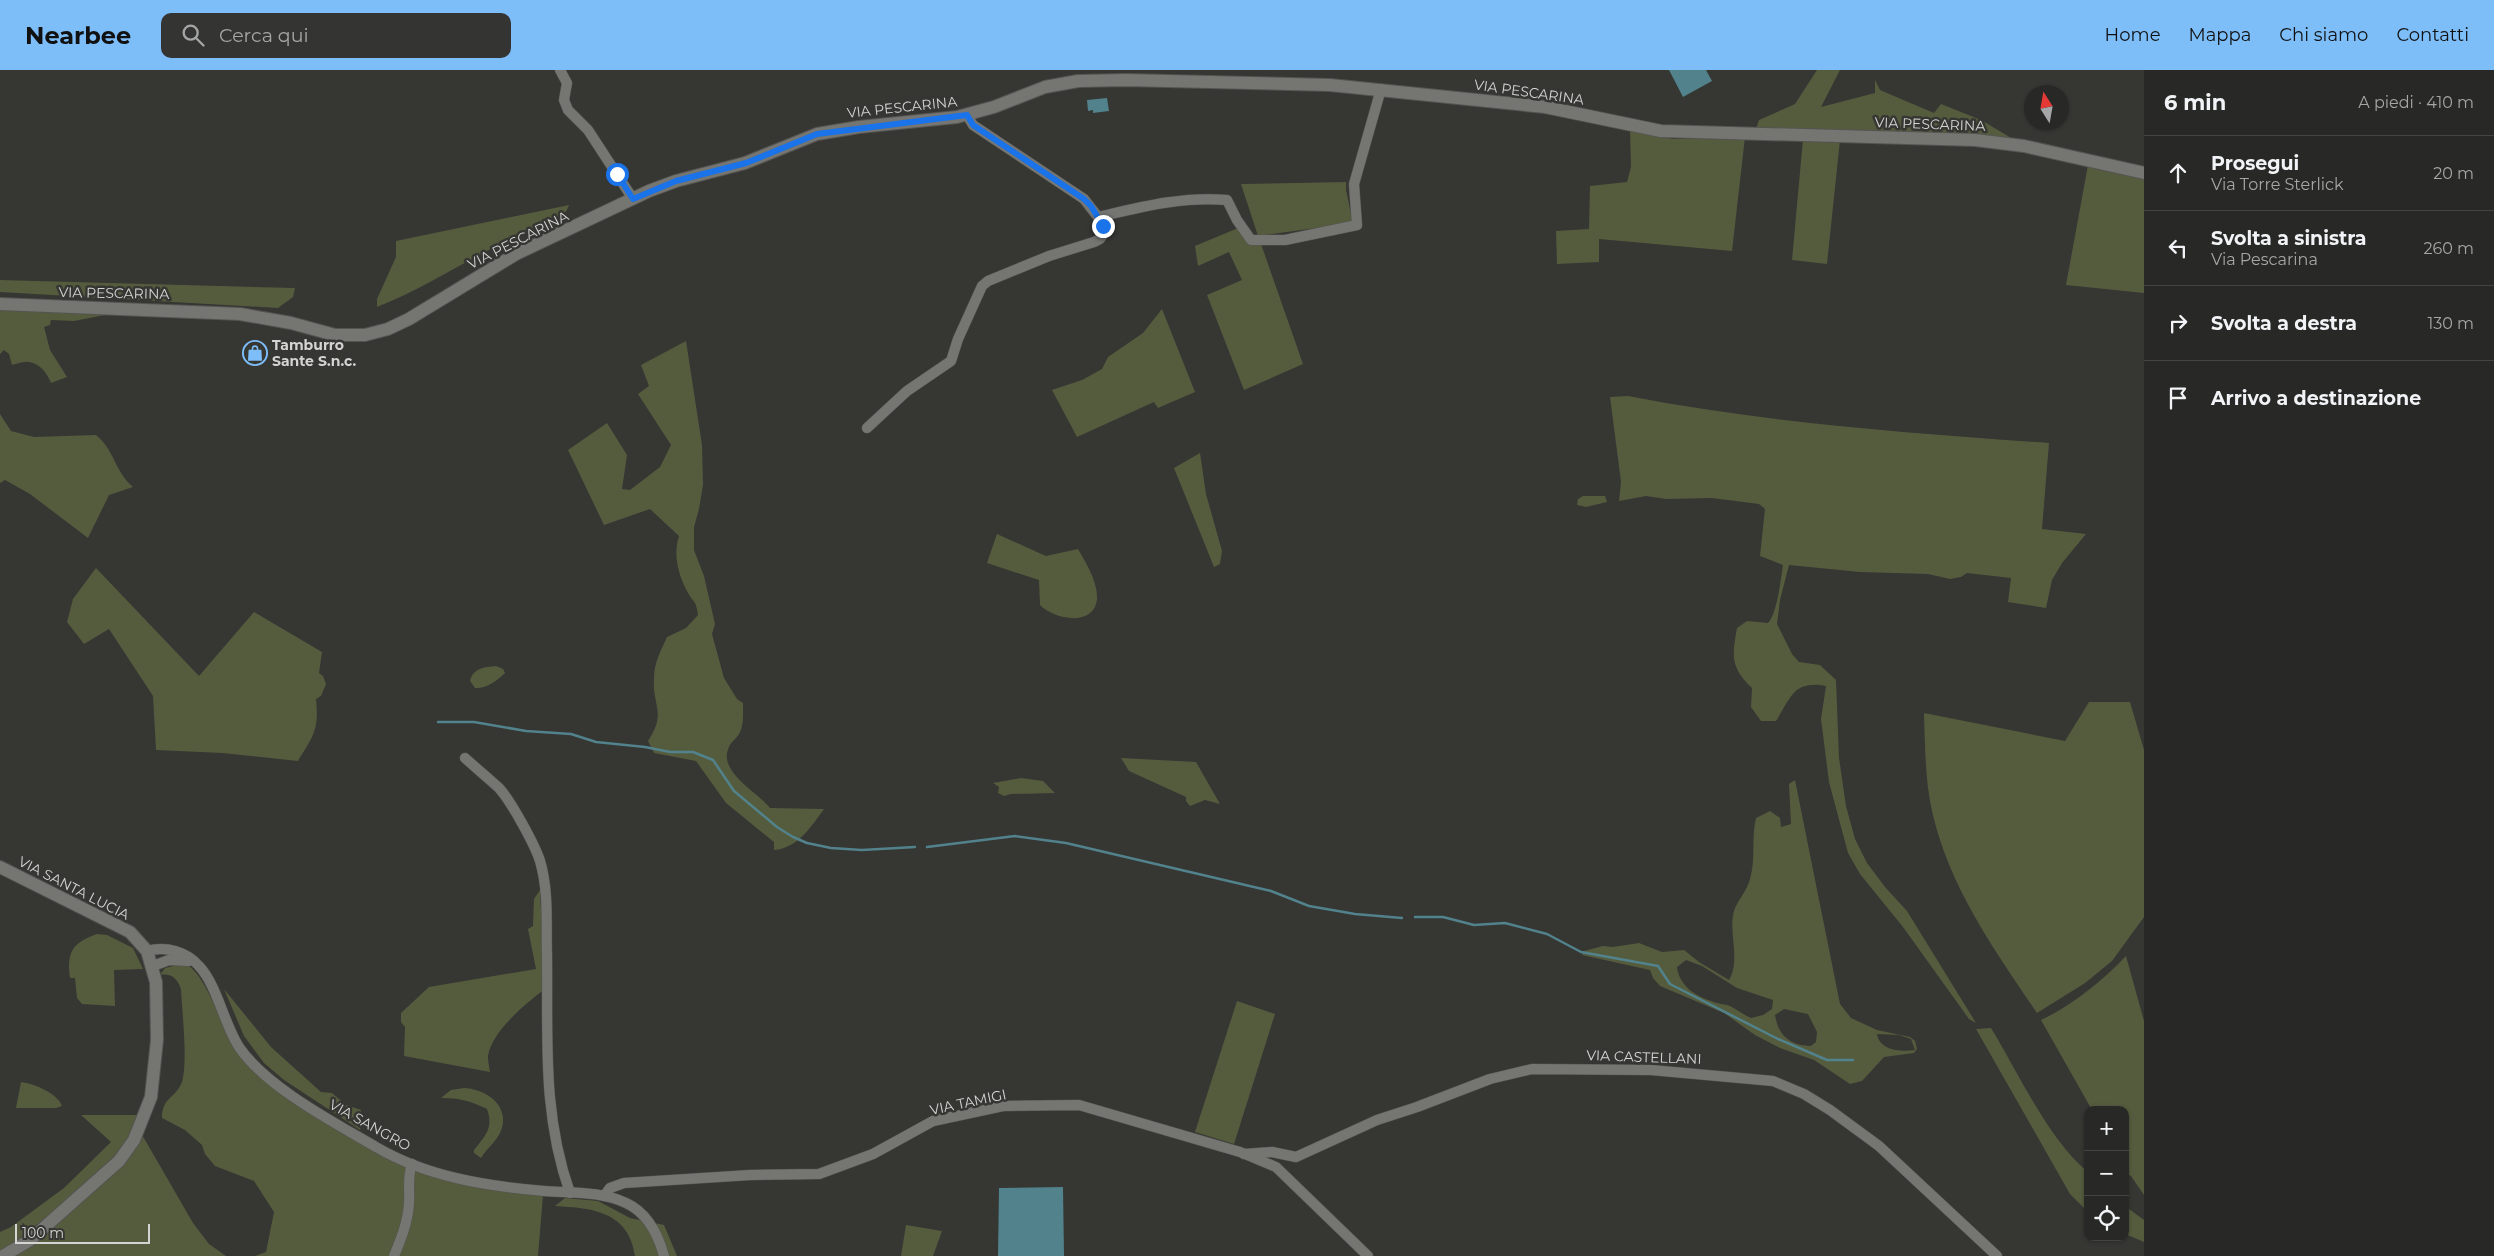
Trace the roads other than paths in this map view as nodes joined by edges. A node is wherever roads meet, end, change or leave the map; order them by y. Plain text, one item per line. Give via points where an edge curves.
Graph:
1 (560, 70) edge
2 (1381, 89) junction
3 (967, 115) junction
4 (2144, 173) edge
5 (633, 199) junction
6 (1098, 217) junction
7 (0, 304) edge
8 (867, 428) dead end
9 (465, 758) dead end
10 (0, 867) edge
11 (147, 951) junction
12 (195, 962) junction
13 (153, 966) junction
14 (1244, 1154) junction
15 (412, 1164) junction
16 (570, 1193) junction
17 (604, 1196) junction
18 (3, 1256) edge
19 (394, 1256) edge
20 (664, 1256) edge
21 (1368, 1256) edge
22 (1996, 1256) edge

1 - 5 street via 567,83 564,100 568,110 588,130
2 - 3 street, VIA PESCARINA via 1302,83 1093,80 1045,87
2 - 4 street, VIA PESCARINA via 1545,107 1670,132 2001,142
2 - 6 street via 1354,184 1357,225 1285,240 1251,240 1236,220 1227,200 1212,198 1188,199
3 - 5 street, VIA PESCARINA via 817,134 746,163 676,181
3 - 6 street via 973,125 1084,199
5 - 7 street, VIA PESCARINA via 509,258 397,325 366,335 334,335 281,321 231,313
6 - 8 street via 1104,232 1100,239 1049,256 982,286 951,361 907,391
9 - 16 street via 500,790 540,861 546,904 549,1108 558,1160
10 - 11 street, VIA SANTA LUCIA via 130,932
11 - 12 street, VIA SANGRO via 174,950
11 - 13 street, VIA SANTA LUCIA
12 - 13 street via 179,959
12 - 15 street, VIA SANGRO via 250,1061 282,1088 335,1123 384,1152
13 - 18 street, VIA SANTA LUCIA via 157,1040 151,1097 134,1140 119,1161 30,1240
14 - 17 street, VIA TAMIGI via 1080,1105 1003,1106 934,1121 873,1154 819,1174 624,1183 610,1188
14 - 21 street, VIA TAMIGI via 1276,1167
14 - 22 street, VIA CASTELLANI via 1272,1152 1296,1157 1377,1120 1490,1078 1532,1069 1651,1070 1774,1081 1804,1094 1879,1146
15 - 16 street, VIA SANGRO via 451,1177 503,1187
15 - 19 street via 408,1177 410,1203 406,1225
16 - 17 street, VIA SANGRO
17 - 20 street, VIA SANGRO via 638,1210 649,1221

